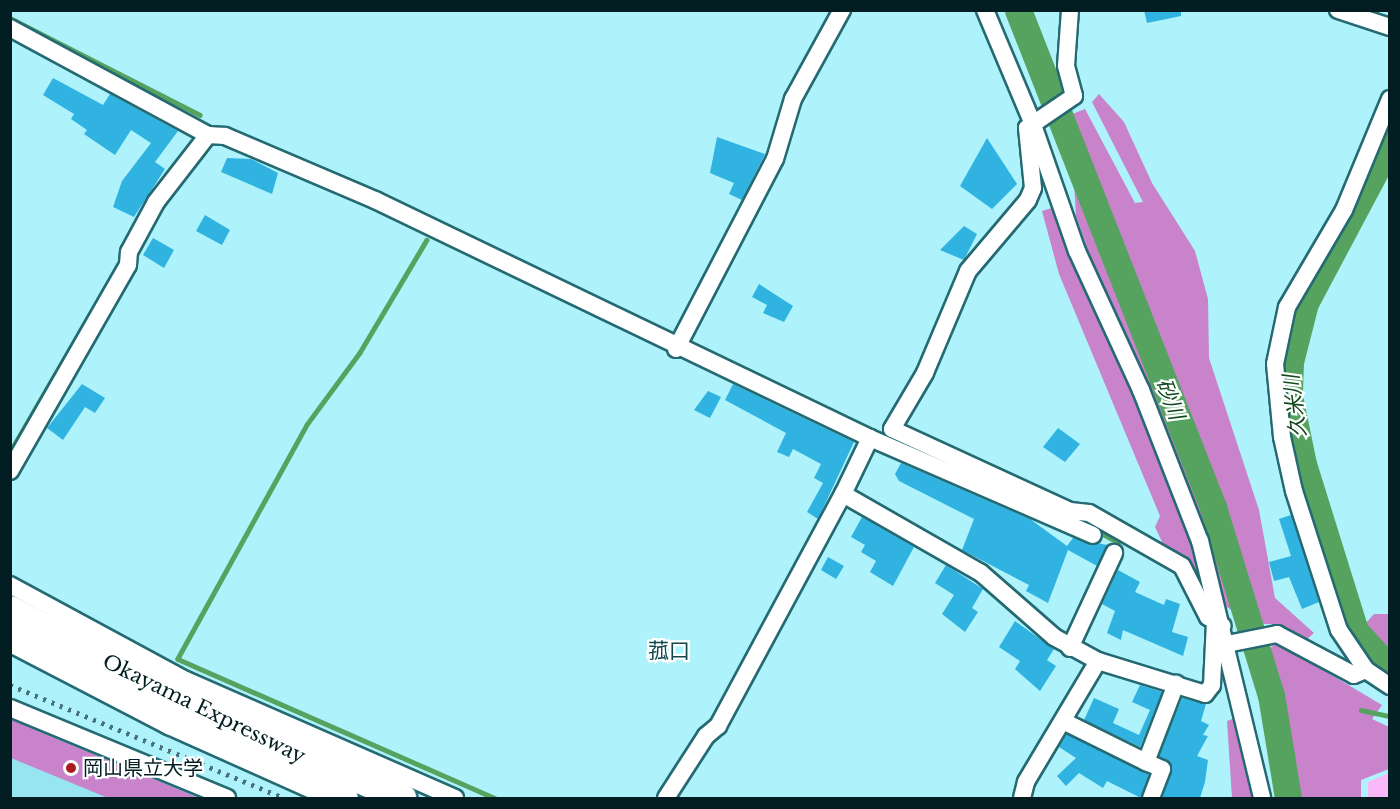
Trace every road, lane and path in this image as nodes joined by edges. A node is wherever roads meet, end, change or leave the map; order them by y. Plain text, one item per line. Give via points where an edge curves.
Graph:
1 (842, 10) edge
2 (985, 10) edge
3 (1070, 10) edge
4 (1338, 10) edge
5 (1389, 27) edge
6 (10, 28) edge
7 (1389, 99) edge
8 (1038, 118) junction
9 (208, 135) junction
10 (680, 342) junction
11 (884, 437) junction
12 (10, 471) edge
13 (843, 494) junction
14 (1093, 535) dead end
15 (1114, 552) dead end
16 (10, 585) edge
17 (10, 610) edge
18 (1219, 624) junction
19 (10, 637) edge
20 (1231, 643) junction
21 (1070, 648) junction
22 (1098, 661) junction
23 (1366, 670) junction
24 (1176, 684) junction
25 (1389, 686) edge
26 (10, 708) edge
27 (1063, 721) junction
28 (1146, 762) junction
29 (226, 798) edge
30 (344, 798) edge
31 (402, 798) edge
32 (455, 798) edge
33 (666, 798) edge
34 (1022, 798) edge
35 (1151, 798) edge
36 (1262, 798) edge

1 - 10 street via 793,99 776,159
2 - 8 street
3 - 8 street via 1066,66 1075,90 1071,101
4 - 5 street
6 - 9 street
7 - 23 street via 1373,149 1344,210 1287,307 1275,364 1282,437 1294,491 1339,630
8 - 11 street via 1025,146 1033,188 1028,200 968,271 925,373
8 - 18 street via 1077,251 1141,390 1200,541
9 - 10 street via 225,136 375,200
9 - 12 street via 156,202 129,252 128,265
10 - 11 street
11 - 13 street
11 - 14 street
11 - 18 street via 1070,511 1089,513 1182,566 1208,617
13 - 21 street via 981,573 1012,604
13 - 33 street via 718,726 706,736
15 - 21 street
16 - 32 street via 186,680
17 - 31 highway, Okayama Expressway via 181,700
18 - 20 street
18 - 24 street via 1212,685 1200,694
19 - 30 highway, Okayama Expressway via 172,721
20 - 23 street via 1278,634 1354,675
20 - 36 street
21 - 22 street
22 - 24 street
22 - 27 street
23 - 25 street
24 - 28 street
26 - 29 street
27 - 28 street
27 - 34 street
28 - 35 street via 1162,769

